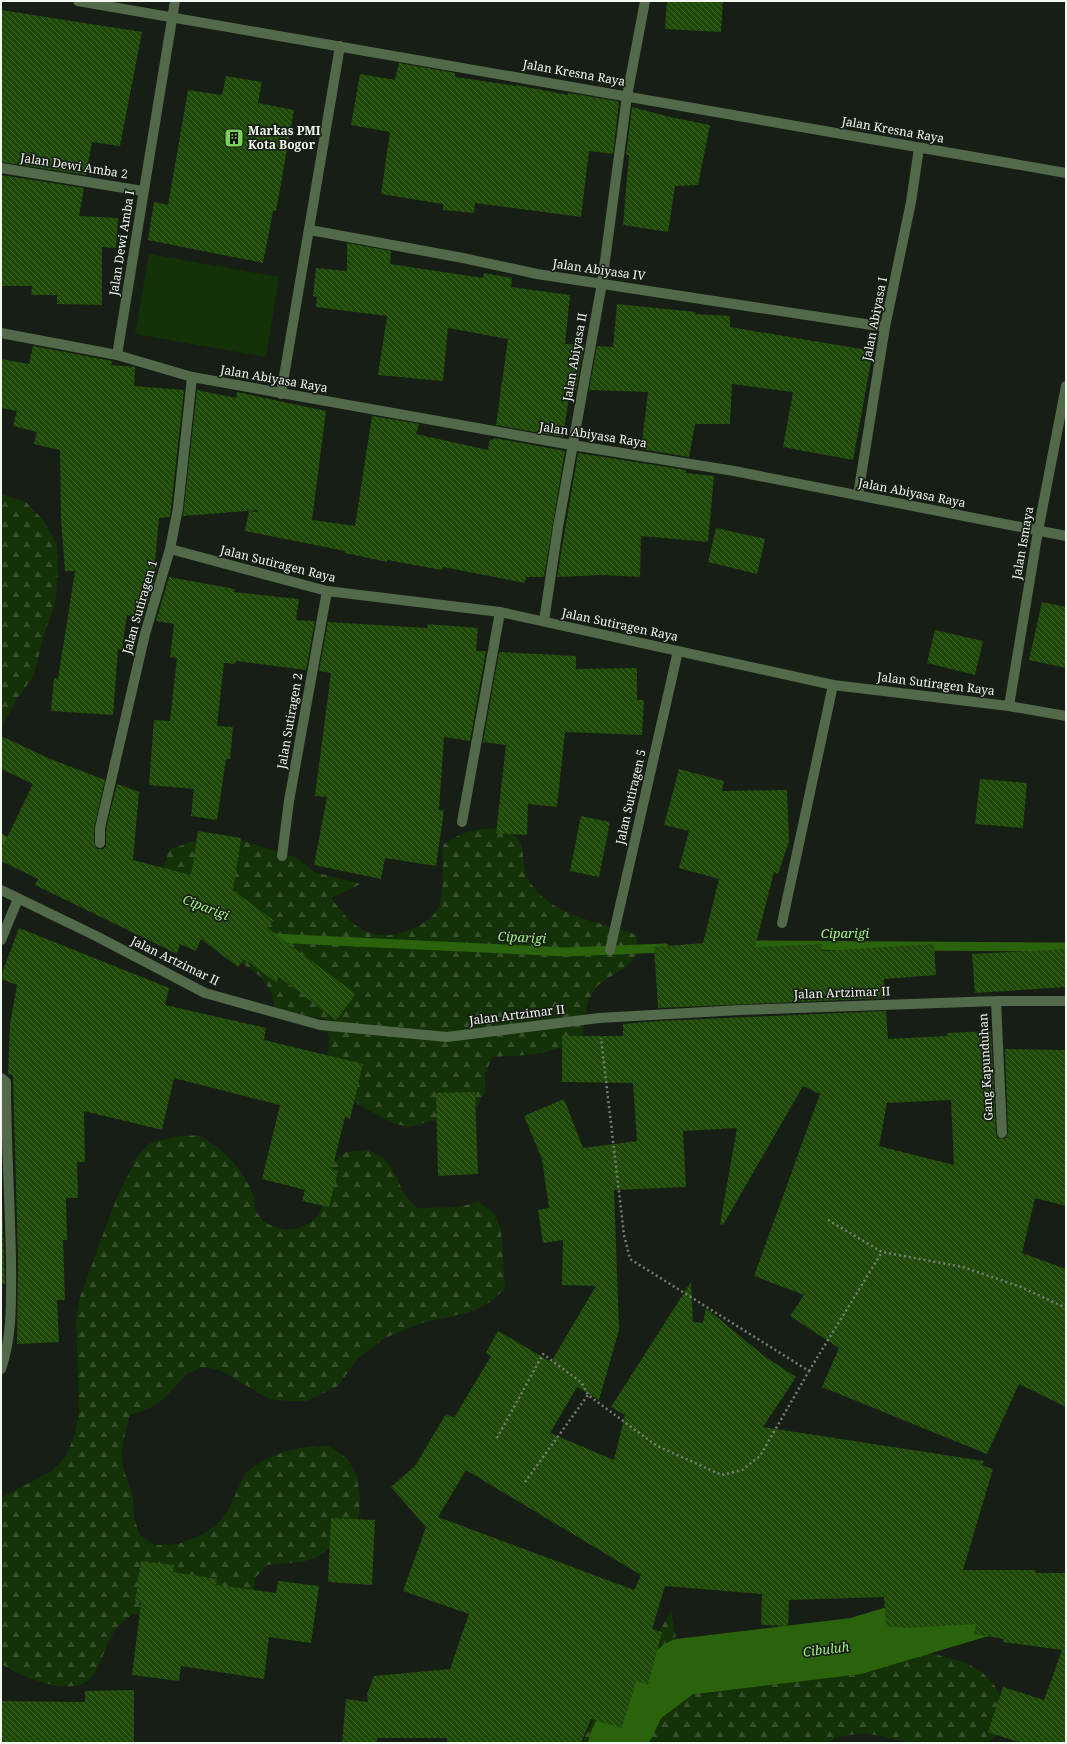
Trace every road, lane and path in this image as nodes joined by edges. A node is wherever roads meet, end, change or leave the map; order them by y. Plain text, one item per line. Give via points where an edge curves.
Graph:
1 (78, 1) edge
2 (175, 1) edge
3 (646, 1) edge
4 (172, 19) junction
5 (340, 46) junction
6 (627, 96) junction
7 (919, 148) junction
8 (1, 168) edge
9 (1066, 173) edge
10 (143, 191) junction
11 (310, 230) junction
12 (602, 283) junction
13 (885, 327) junction
14 (1, 333) edge
15 (117, 355) junction
16 (192, 377) junction
17 (1066, 386) edge
18 (281, 394) junction
19 (572, 445) junction
20 (858, 495) junction
21 (1038, 531) junction
22 (1066, 536) edge
23 (170, 549) junction
24 (326, 591) junction
25 (500, 612) junction
26 (544, 621) junction
27 (678, 651) junction
28 (833, 685) junction
29 (1009, 706) junction
30 (1066, 716) edge
31 (462, 822) dead end
32 (100, 843) dead end
33 (282, 856) dead end
34 (1, 890) edge
35 (18, 899) junction
36 (782, 923) dead end
37 (1, 940) edge
38 (610, 950) dead end
39 (996, 1001) junction
40 (1066, 1001) edge
41 (599, 1018) junction
42 (1, 1078) edge
43 (1002, 1133) dead end
44 (4, 1151) edge
45 (828, 1220) dead end
46 (882, 1252) junction
47 (1066, 1308) edge
48 (1, 1368) edge
49 (809, 1371) junction
50 (588, 1395) junction
51 (497, 1438) dead end
52 (525, 1482) dead end

1 - 4 street, Jalan Kresna Raya
2 - 4 street, Jalan Dewi Amba I
3 - 6 street, Jalan Abiyasa II
4 - 5 street, Jalan Kresna Raya
4 - 10 street, Jalan Dewi Amba I
5 - 6 street, Jalan Kresna Raya
5 - 11 street
6 - 7 street, Jalan Kresna Raya
6 - 12 street, Jalan Abiyasa II
7 - 9 street, Jalan Kresna Raya
7 - 13 street, Jalan Abiyasa I via 911,202
8 - 10 street, Jalan Dewi Amba 2
10 - 15 street, Jalan Dewi Amba I
11 - 12 street, Jalan Abiyasa IV via 537,274
11 - 18 street
12 - 13 street, Jalan Abiyasa IV
12 - 19 street, Jalan Abiyasa II
13 - 20 street, Jalan Abiyasa I
14 - 15 street
15 - 16 street, Jalan Abiyasa Raya
16 - 18 street, Jalan Abiyasa Raya
16 - 23 street, Jalan Sutiragen 1 via 178,508
17 - 21 street, Jalan Ismaya
18 - 19 street, Jalan Abiyasa Raya
19 - 20 street, Jalan Abiyasa Raya via 734,471
19 - 26 street, Jalan Abiyasa II
20 - 21 street, Jalan Abiyasa Raya
21 - 22 street, Jalan Abiyasa Raya
21 - 29 street, Jalan Ismaya
23 - 24 street, Jalan Sutiragen Raya
23 - 32 street, Jalan Sutiragen 1 via 130,694 100,828
24 - 25 street, Jalan Sutiragen Raya
24 - 33 street, Jalan Sutiragen 2 via 289,801
25 - 26 street, Jalan Sutiragen Raya
25 - 31 street
26 - 27 street, Jalan Sutiragen Raya
27 - 28 street, Jalan Sutiragen Raya
27 - 38 street, Jalan Sutiragen 5
28 - 29 street, Jalan Sutiragen Raya
28 - 36 street
29 - 30 street, Jalan Sutiragen Raya
34 - 35 street, Jalan Artzimar II
35 - 37 street
35 - 41 street, Jalan Artzimar II via 204,992 320,1025 447,1037
39 - 40 street, Jalan Artzimar II
39 - 41 street, Jalan Artzimar II
39 - 43 street, Gang Kapunduhan
41 - 49 path via 624,1235 630,1259
42 - 44 street via 6,1082
44 - 48 street via 10,1225 11,1314 6,1355
45 - 46 path
46 - 47 path via 963,1267 1021,1287
46 - 49 path
49 - 50 path via 760,1456 742,1470 722,1475 657,1446
50 - 51 path via 582,1383 542,1354
50 - 52 path

